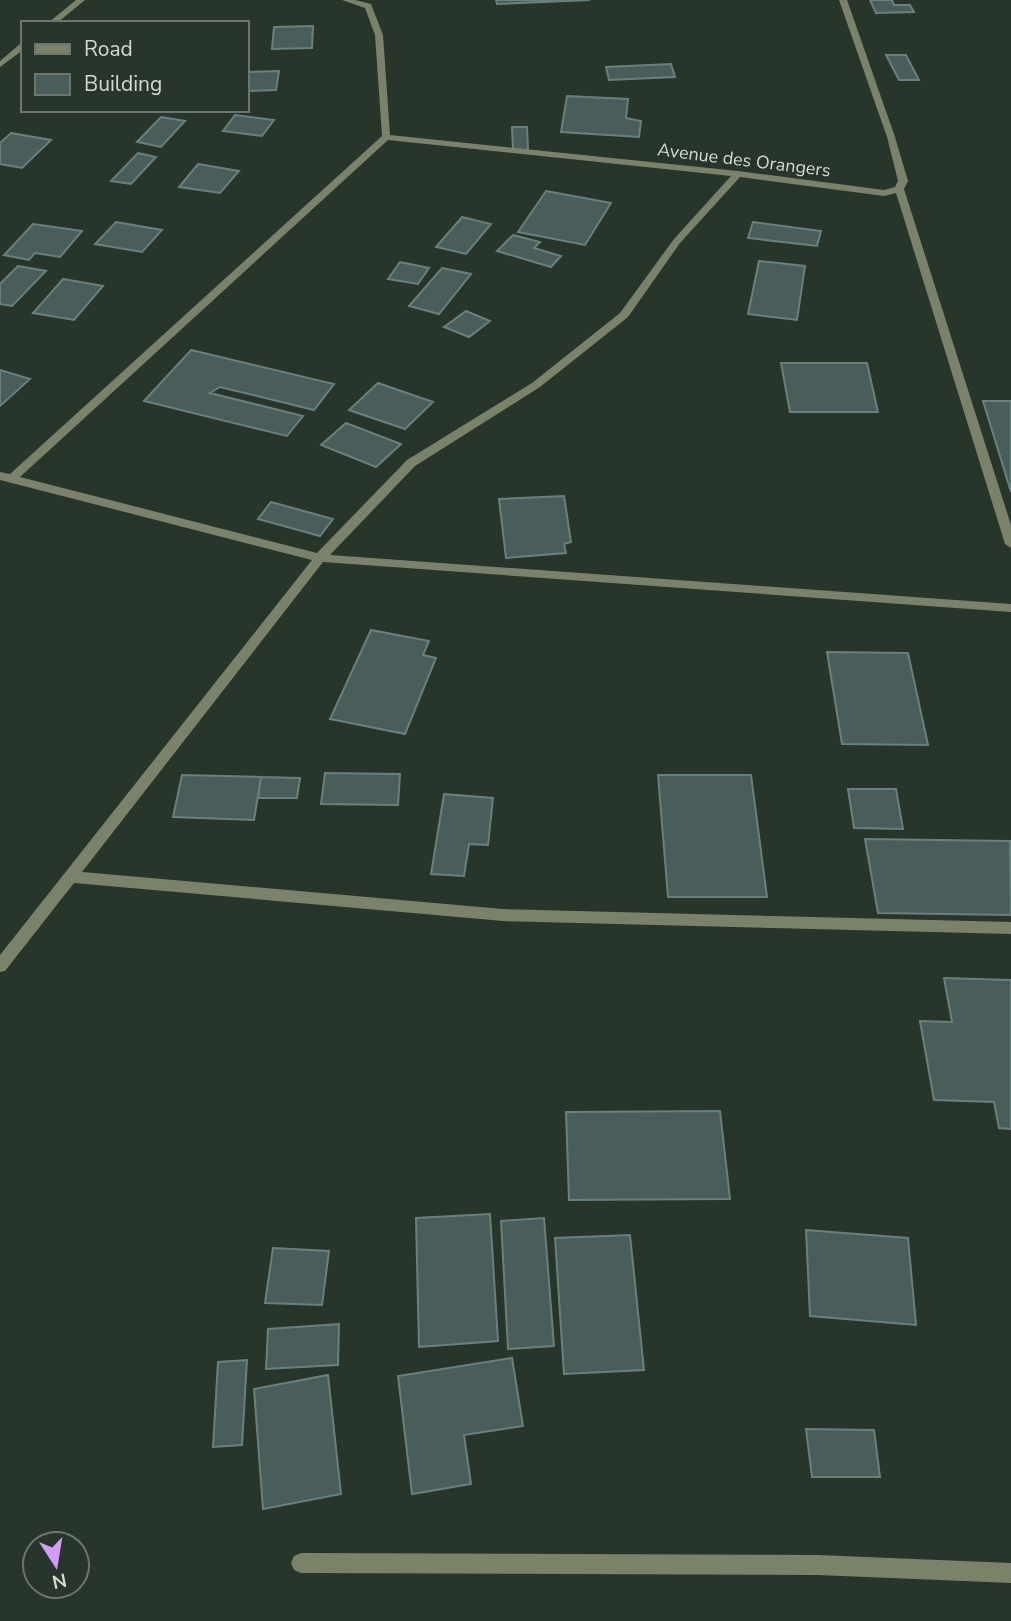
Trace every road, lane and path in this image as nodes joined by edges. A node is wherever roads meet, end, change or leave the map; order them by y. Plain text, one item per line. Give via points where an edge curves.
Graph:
1 (81, 0) edge
2 (346, 0) edge
3 (843, 0) edge
4 (55, 21) edge
5 (21, 47) edge
6 (2, 60) edge
7 (386, 137) junction
8 (738, 174) junction
9 (899, 189) junction
10 (6, 477) edge
11 (1011, 544) edge
12 (320, 558) junction
13 (1011, 608) edge
14 (72, 877) junction
15 (1011, 928) edge
16 (0, 966) edge
17 (300, 1563) dead end
18 (1011, 1573) edge

1 - 4 street
2 - 7 street via 368,6 379,34
3 - 9 street via 891,137 903,181
5 - 6 street
7 - 8 street, Avenue des Orangers
7 - 10 street
8 - 9 street, Avenue des Orangers via 884,193
8 - 12 street via 677,241 624,316 536,385 411,463
9 - 11 street
10 - 12 street
12 - 13 street
12 - 14 street
14 - 15 street via 503,915
14 - 16 street
17 - 18 street via 818,1565

